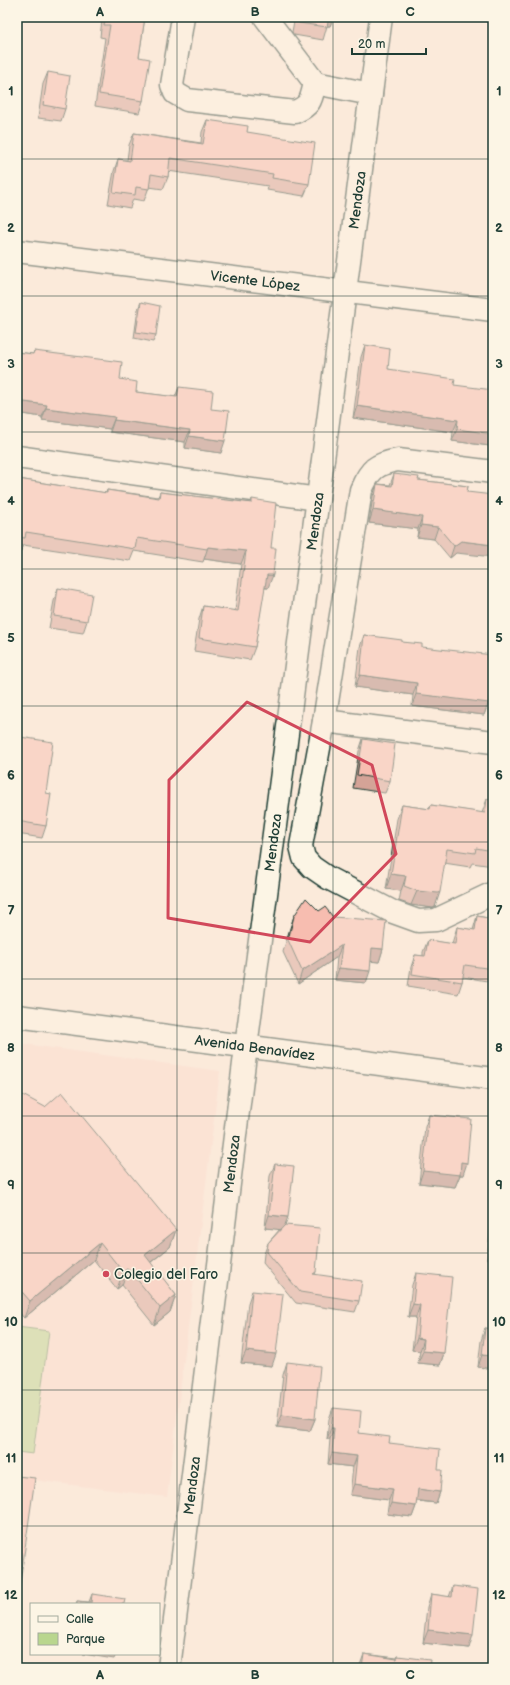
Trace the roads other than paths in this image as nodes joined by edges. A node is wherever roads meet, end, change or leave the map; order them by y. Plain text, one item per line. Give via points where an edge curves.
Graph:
1 (183, 17) edge
2 (265, 17) edge
3 (381, 17) edge
4 (315, 84) junction
5 (371, 94) junction
6 (17, 251) edge
7 (344, 291) junction
8 (493, 310) edge
9 (17, 457) edge
10 (493, 472) edge
11 (318, 499) junction
12 (324, 721) junction
13 (493, 742) edge
14 (493, 893) edge
15 (17, 1016) edge
16 (246, 1047) junction
17 (493, 1079) edge
18 (169, 1668) edge

1 - 4 street via 172,85 175,93 187,100 295,112 310,102
2 - 4 street
3 - 5 street, Mendoza
4 - 5 street
5 - 7 street, Mendoza
6 - 7 street, Vicente López
7 - 8 street, Vicente López
7 - 11 street, Mendoza
9 - 11 street
10 - 12 street via 398,460 374,468 366,478 361,490
11 - 16 street, Mendoza
12 - 13 street
12 - 14 street via 301,846 304,858 312,868 393,912 418,921 436,920
15 - 16 street, Avenida Benavídez
16 - 17 street, Avenida Benavídez
16 - 18 street, Mendoza

